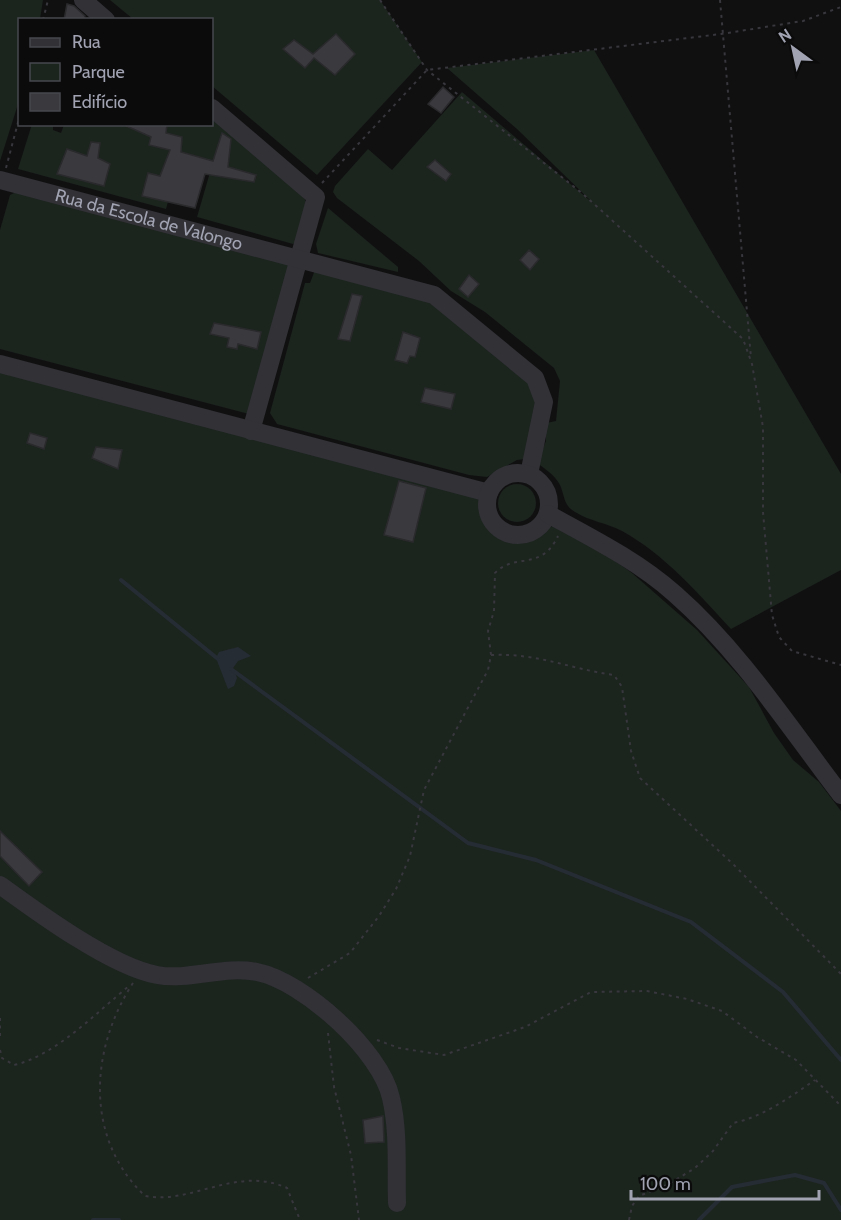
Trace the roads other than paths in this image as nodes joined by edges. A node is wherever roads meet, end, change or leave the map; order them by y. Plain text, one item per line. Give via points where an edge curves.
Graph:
1 (83, 0) edge
2 (104, 18) edge
3 (213, 109) edge
4 (2, 180) edge
5 (299, 260) junction
6 (0, 364) edge
7 (251, 431) junction
8 (529, 474) junction
9 (489, 493) junction
10 (554, 517) junction
11 (841, 795) edge
12 (0, 885) edge
13 (397, 1203) dead end

1 - 2 street
3 - 5 street via 316,197
4 - 5 street, Rua da Escola de Valongo
5 - 7 street
5 - 8 street, Rua da Escola de Valongo via 434,294 535,378 544,402
6 - 7 street
7 - 9 street
8 - 9 street via 501,478
8 - 10 street via 538,479 549,495
9 - 10 street via 488,513 499,529 508,533 527,534
10 - 11 street via 616,552 675,594 731,653
12 - 13 street via 60,927 120,961 136,977 254,971 278,977 322,1007 364,1049 391,1096

